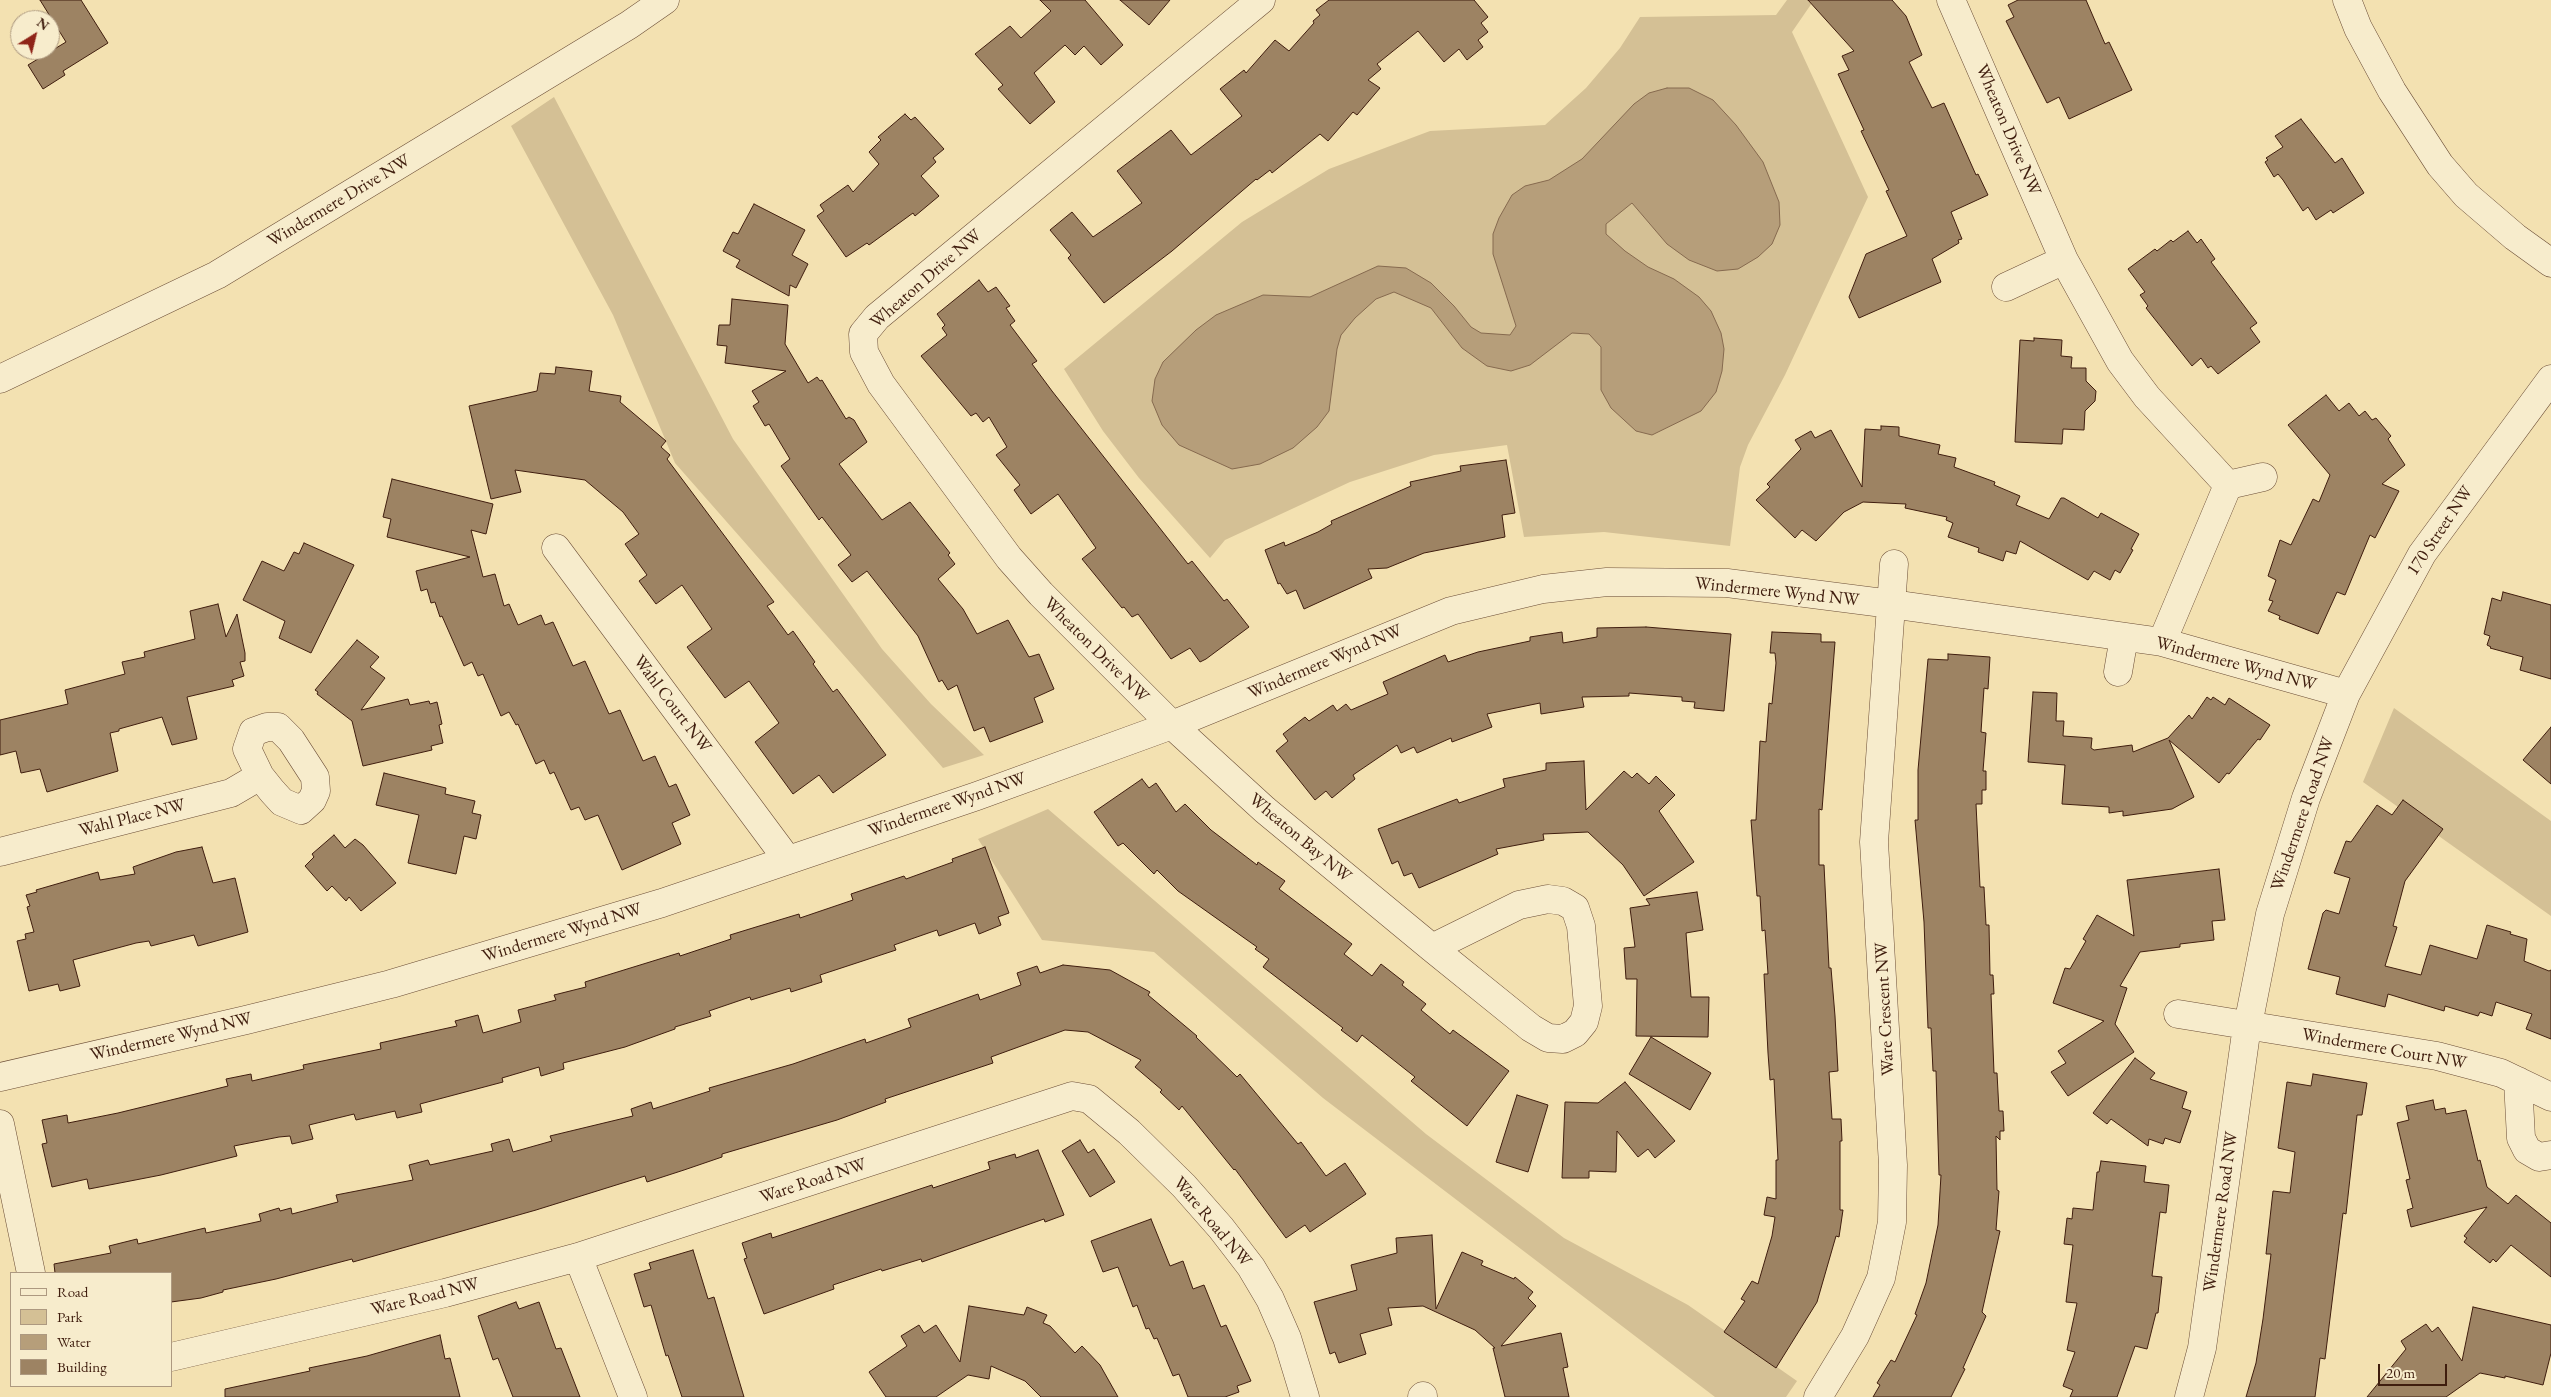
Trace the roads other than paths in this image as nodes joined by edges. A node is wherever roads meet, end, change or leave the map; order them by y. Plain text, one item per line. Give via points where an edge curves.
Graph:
1 (665, 0) edge
2 (1261, 0) edge
3 (1951, 0) edge
4 (2347, 0) edge
5 (2064, 260) junction
6 (2551, 263) edge
7 (2006, 287) dead end
8 (0, 379) edge
9 (2551, 379) edge
10 (2263, 477) dead end
11 (2228, 485) junction
12 (556, 548) dead end
13 (1894, 564) dead end
14 (1892, 604) junction
15 (2124, 637) junction
16 (2162, 642) junction
17 (2118, 672) dead end
18 (2346, 694) junction
19 (1172, 725) junction
20 (260, 776) dead end
21 (0, 852) edge
22 (787, 859) junction
23 (1432, 948) junction
24 (2178, 1014) dead end
25 (2248, 1025) junction
26 (0, 1077) edge
27 (2518, 1082) junction
28 (2551, 1097) edge
29 (0, 1124) edge
30 (2551, 1155) edge
31 (578, 1257) junction
32 (31, 1272) edge
33 (172, 1357) edge
34 (633, 1397) edge
35 (1305, 1397) edge
36 (1818, 1397) edge
37 (2190, 1397) edge

1 - 8 street, Windermere Drive NW via 218,275
2 - 19 street, Wheaton Drive NW via 877,317 863,334 864,352 881,384 1009,558
3 - 5 street, Wheaton Drive NW
4 - 6 street via 2358,28 2392,91 2440,164 2466,195
5 - 7 street
5 - 11 street, Wheaton Drive NW via 2125,368 2146,397
9 - 18 street, 170 Street NW via 2422,554
10 - 11 street
11 - 16 street
12 - 22 street, Wahl Court NW
13 - 14 street
14 - 15 street, Windermere Wynd NW
14 - 19 street, Windermere Wynd NW via 1727,583 1607,582 1543,589 1451,611
14 - 36 street, Ware Crescent NW via 1874,842 1893,1165 1892,1222 1881,1278 1855,1336
15 - 16 street, Windermere Wynd NW
15 - 17 street
16 - 18 street, Windermere Wynd NW
18 - 25 street, Windermere Road NW via 2306,798 2270,914
19 - 22 street, Windermere Wynd NW via 976,796
19 - 23 street, Wheaton Bay NW via 1265,810
20 - 21 street, Wahl Place NW via 231,793
22 - 26 street, Windermere Wynd NW via 652,906 391,984
23 - 23 street, Wheaton Bay NW via 1531,1028 1548,1038 1563,1039 1575,1033 1584,1022 1588,1006 1582,926 1575,908 1563,901 1548,898 1519,905
24 - 25 street
25 - 27 street, Windermere Court NW via 2437,1056 2501,1073
25 - 37 street, Windermere Road NW via 2202,1348
27 - 28 street, Windermere Court NW
27 - 30 street via 2521,1138 2527,1150 2539,1157
29 - 32 street
31 - 33 street, Ware Road NW via 444,1293
31 - 34 street
31 - 35 street, Ware Road NW via 1072,1096 1089,1099 1129,1132 1184,1186 1251,1267 1270,1299 1293,1355

